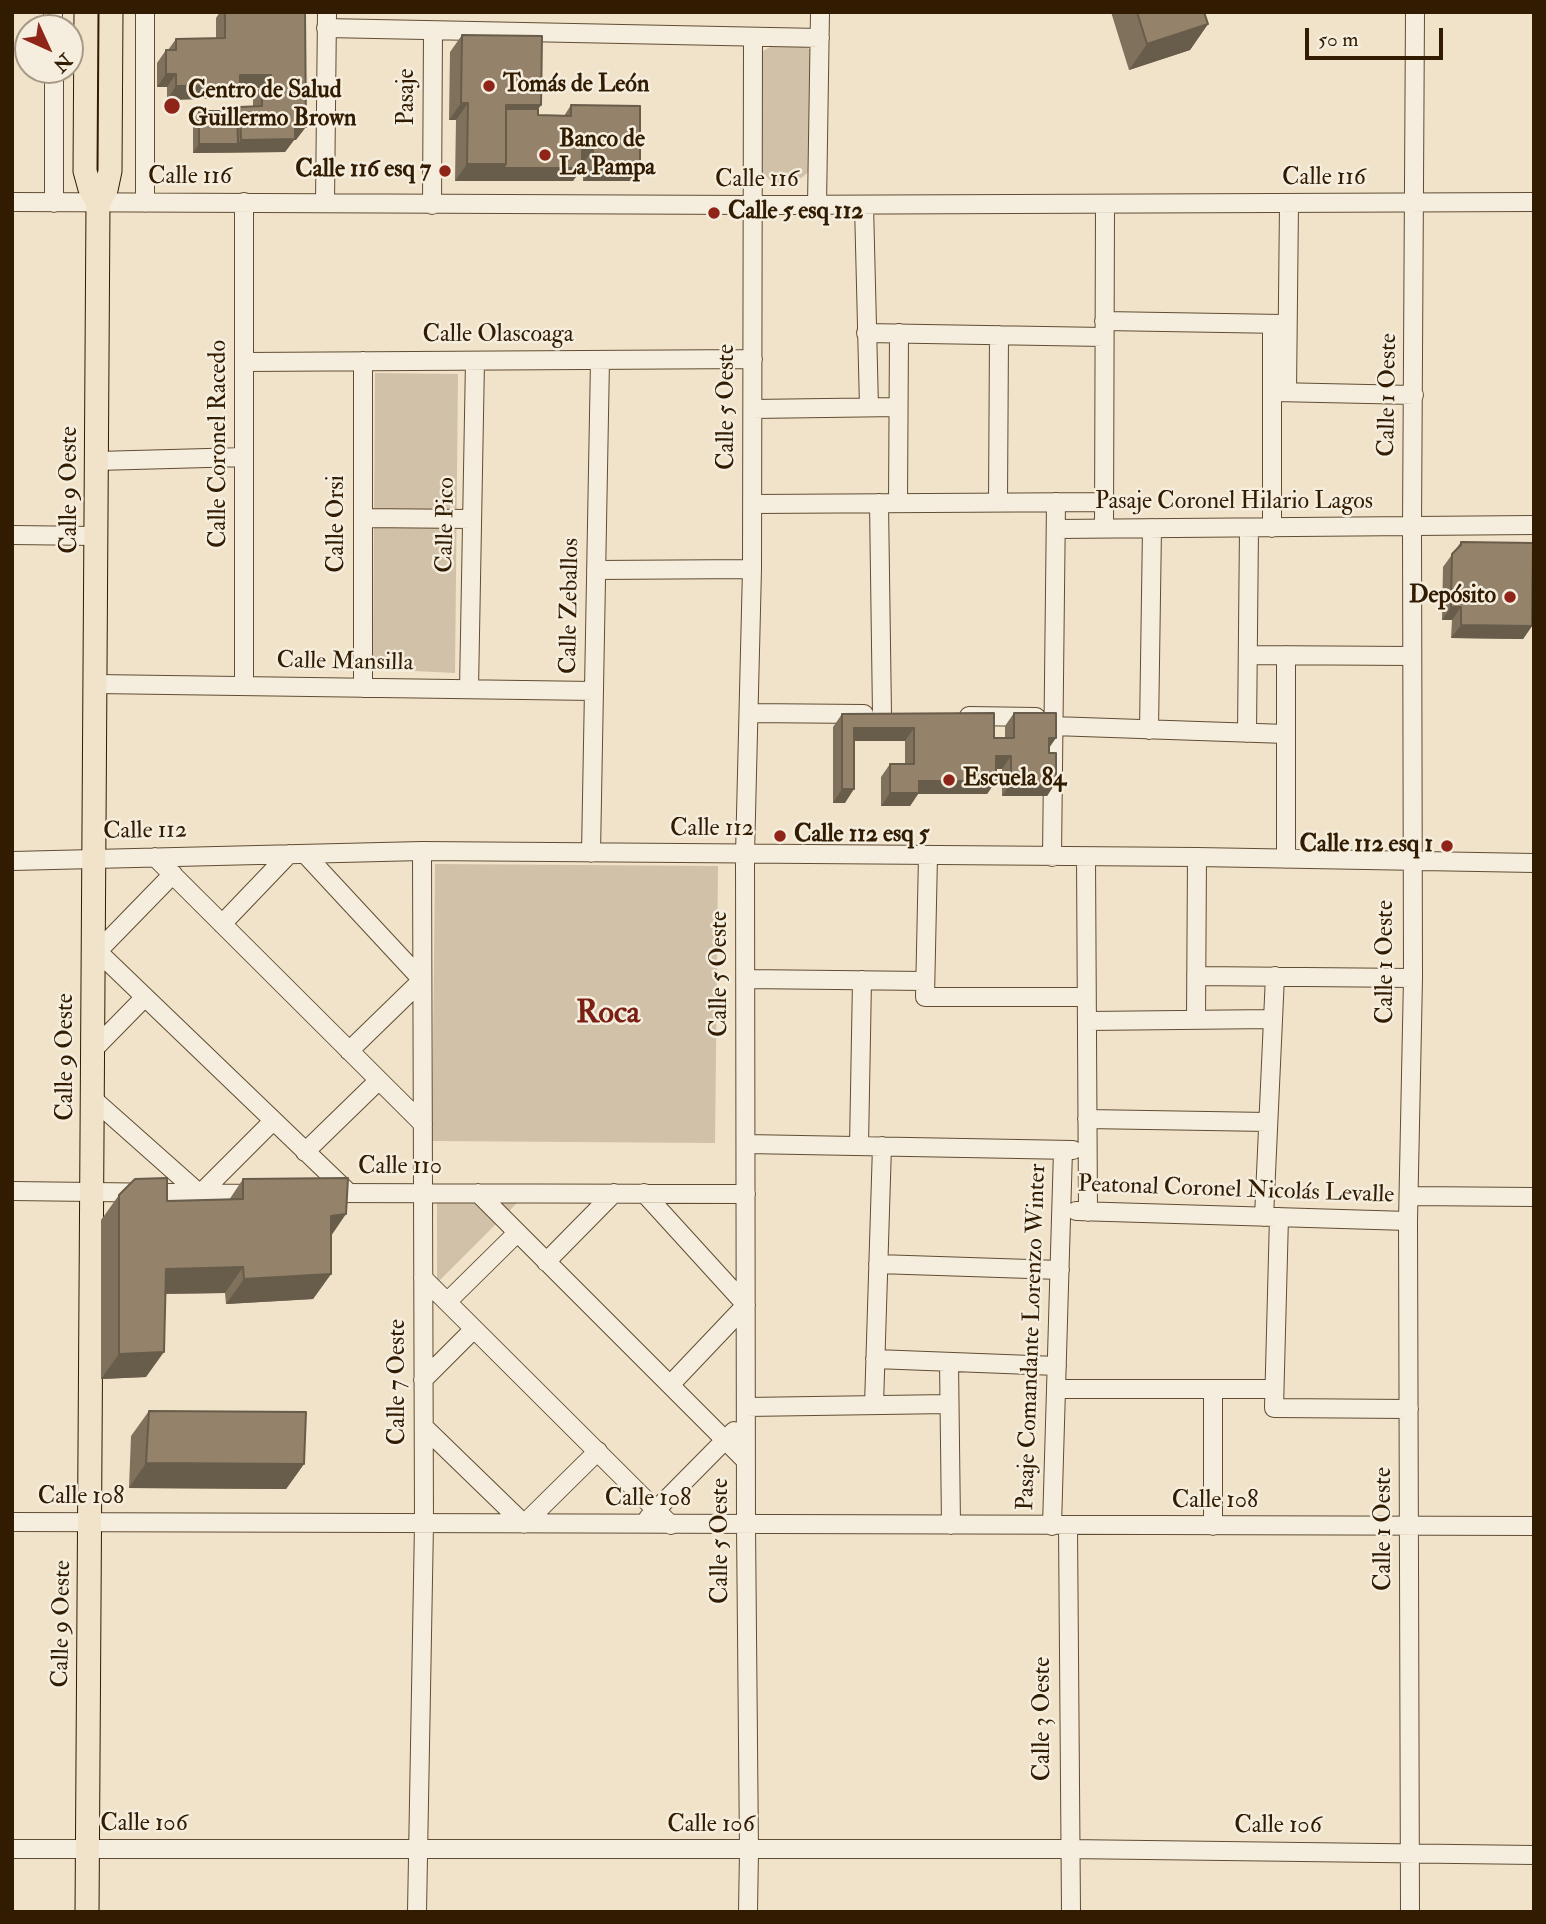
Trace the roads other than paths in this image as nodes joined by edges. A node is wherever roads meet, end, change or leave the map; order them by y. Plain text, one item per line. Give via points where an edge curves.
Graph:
1 (86, 12) edge
2 (111, 12) edge
3 (145, 12) edge
4 (820, 12) edge
5 (1415, 12) edge
6 (326, 20) edge
7 (433, 31) junction
8 (753, 37) junction
9 (820, 38) junction
10 (54, 84) edge
11 (12, 202) edge
12 (244, 202) junction
13 (1534, 202) edge
14 (54, 203) junction
15 (98, 203) junction
16 (145, 203) junction
17 (325, 203) junction
18 (1416, 203) junction
19 (1105, 204) junction
20 (1289, 204) junction
21 (432, 205) junction
22 (752, 205) junction
23 (817, 205) junction
24 (864, 205) junction
25 (1280, 324) junction
26 (1104, 329) junction
27 (866, 333) junction
28 (899, 333) junction
29 (999, 335) junction
30 (753, 359) junction
31 (475, 360) junction
32 (600, 360) junction
33 (363, 361) junction
34 (244, 362) junction
35 (1279, 392) junction
36 (1413, 394) junction
37 (869, 407) junction
38 (898, 407) junction
39 (752, 409) junction
40 (244, 457) junction
41 (97, 461) junction
42 (998, 502) junction
43 (1056, 502) junction
44 (1104, 502) junction
45 (879, 503) junction
46 (898, 503) junction
47 (752, 504) junction
48 (363, 518) junction
49 (472, 519) junction
50 (1534, 524) edge
51 (1412, 527) junction
52 (1056, 528) junction
53 (1104, 528) junction
54 (1152, 528) junction
55 (1250, 528) junction
56 (1272, 528) junction
57 (12, 535) edge
58 (96, 536) junction
59 (752, 569) junction
60 (596, 570) junction
61 (1248, 655) junction
62 (1286, 655) junction
63 (1412, 656) junction
64 (96, 684) junction
65 (244, 686) junction
66 (363, 688) junction
67 (469, 690) junction
68 (594, 691) junction
69 (749, 713) junction
70 (948, 716) edge
71 (1053, 722) junction
72 (1149, 730) junction
73 (1247, 733) junction
74 (1286, 734) junction
75 (422, 851) junction
76 (591, 853) junction
77 (297, 854) junction
78 (746, 855) junction
79 (928, 856) junction
80 (155, 857) junction
81 (1052, 857) junction
82 (93, 858) junction
83 (1086, 858) junction
84 (1197, 858) junction
85 (1286, 859) junction
86 (12, 860) edge
87 (1412, 861) junction
88 (1534, 863) edge
89 (173, 874) junction
90 (222, 924) junction
91 (95, 949) junction
92 (1196, 976) junction
93 (1275, 976) junction
94 (1413, 978) junction
95 (746, 979) junction
96 (422, 980) junction
97 (862, 980) junction
98 (925, 989) junction
99 (145, 997) junction
100 (1086, 997) junction
101 (1273, 1019) junction
102 (1196, 1020) junction
103 (1087, 1021) junction
104 (93, 1050) junction
105 (349, 1051) junction
106 (378, 1081) junction
107 (93, 1099) junction
108 (1087, 1119) junction
109 (273, 1121) junction
110 (1268, 1122) junction
111 (423, 1124) junction
112 (746, 1144) junction
113 (859, 1146) junction
114 (882, 1146) junction
115 (1063, 1150) junction
116 (1087, 1150) junction
117 (305, 1152) junction
118 (12, 1191) edge
119 (93, 1192) junction
120 (307, 1193) edge
121 (348, 1193) junction
122 (423, 1193) junction
123 (478, 1193) junction
124 (614, 1193) junction
125 (644, 1193) junction
126 (200, 1194) junction
127 (267, 1194) edge
128 (746, 1194) junction
129 (1410, 1196) junction
130 (1534, 1197) edge
131 (1062, 1211) junction
132 (1088, 1212) junction
133 (1271, 1217) junction
134 (1408, 1221) junction
135 (517, 1233) junction
136 (546, 1262) junction
137 (878, 1264) junction
138 (1060, 1270) junction
139 (423, 1278) junction
140 (447, 1302) junction
141 (746, 1305) junction
142 (474, 1329) junction
143 (875, 1359) junction
144 (948, 1362) junction
145 (1057, 1366) junction
146 (423, 1380) junction
147 (670, 1385) junction
148 (1056, 1389) junction
149 (1213, 1389) junction
150 (1274, 1389) junction
151 (949, 1404) junction
152 (874, 1405) junction
153 (1409, 1409) junction
154 (746, 1413) junction
155 (424, 1427) junction
156 (725, 1439) junction
157 (598, 1451) junction
158 (746, 1461) junction
159 (656, 1509) junction
160 (12, 1522) edge
161 (91, 1523) junction
162 (424, 1524) junction
163 (524, 1524) junction
164 (641, 1525) junction
165 (671, 1525) junction
166 (746, 1525) junction
167 (951, 1525) junction
168 (1534, 1525) edge
169 (1060, 1526) junction
170 (1213, 1526) junction
171 (1410, 1527) junction
172 (12, 1849) edge
173 (87, 1849) junction
174 (418, 1850) junction
175 (1069, 1850) junction
176 (749, 1851) junction
177 (1410, 1852) junction
178 (1534, 1855) edge
179 (87, 1912) edge
180 (417, 1912) edge
181 (748, 1912) edge
182 (1071, 1912) edge
183 (1410, 1912) edge

1 - 15 main road, Calle 9 Oeste via 85,171
2 - 15 main road, Calle 9 Oeste via 110,172
3 - 16 street
4 - 9 street
5 - 18 street, Calle 1 Oeste
6 - 7 street
6 - 17 street
7 - 8 street
7 - 21 street, Pasaje
8 - 9 street
8 - 22 street, Calle 5 Oeste
9 - 23 street
10 - 14 street
11 - 14 street
12 - 16 street, Calle 116
12 - 17 street, Calle 116
12 - 34 street, Calle Coronel Racedo
13 - 18 street, Calle 116
14 - 15 street, Calle 116
15 - 16 street, Calle 116
15 - 41 main road, Calle 9 Oeste
17 - 21 street, Calle 116
18 - 20 street, Calle 116
18 - 36 street, Calle 1 Oeste
19 - 20 street, Calle 116
19 - 24 street, Calle 116
19 - 26 street
20 - 25 street
21 - 22 street, Calle 116
22 - 23 street, Calle 116
22 - 30 street, Calle 5 Oeste
23 - 24 street, Calle 116
24 - 27 street
25 - 26 street
25 - 35 street
26 - 29 street
26 - 44 street
27 - 28 street
27 - 37 street
28 - 29 street
28 - 38 street
29 - 42 street
30 - 32 street, Calle Olascoaga
30 - 39 street, Calle 5 Oeste
31 - 32 street, Calle Olascoaga
31 - 33 street, Calle Olascoaga
31 - 49 street, Calle Pico
32 - 60 street, Calle Zeballos
33 - 34 street, Calle Olascoaga
33 - 48 street, Calle Orsi
34 - 40 street, Calle Coronel Racedo
35 - 36 street
35 - 56 street
36 - 51 street, Calle 1 Oeste
37 - 38 street
37 - 39 street
38 - 46 street
39 - 47 street, Calle 5 Oeste
40 - 41 street
40 - 65 street, Calle Coronel Racedo
41 - 58 main road, Calle 9 Oeste
42 - 43 street, Pasaje Coronel Hilario Lagos
42 - 46 street, Pasaje Coronel Hilario Lagos
43 - 44 street, Pasaje Coronel Hilario Lagos
43 - 52 street
44 - 53 street
45 - 46 street, Pasaje Coronel Hilario Lagos
45 - 47 street, Pasaje Coronel Hilario Lagos
45 - 69 street via 889,715
47 - 59 street, Calle 5 Oeste
48 - 49 street
48 - 66 street, Calle Orsi
49 - 67 street, Calle Pico
50 - 51 street, Pasaje Coronel Hilario Lagos
51 - 56 street, Pasaje Coronel Hilario Lagos
51 - 63 street, Calle 1 Oeste
52 - 53 street, Pasaje Coronel Hilario Lagos
52 - 71 street
53 - 54 street, Pasaje Coronel Hilario Lagos
54 - 55 street, Pasaje Coronel Hilario Lagos
54 - 72 street
55 - 56 street, Pasaje Coronel Hilario Lagos
55 - 61 street
57 - 58 street
58 - 64 main road, Calle 9 Oeste
59 - 60 street
59 - 69 street, Calle 5 Oeste
60 - 68 street, Calle Zeballos
61 - 62 street
61 - 73 street
62 - 63 street
62 - 74 street
63 - 87 street, Calle 1 Oeste
64 - 65 street, Calle Mansilla
64 - 82 main road, Calle 9 Oeste
65 - 66 street, Calle Mansilla
66 - 67 street, Calle Mansilla
67 - 68 street, Calle Mansilla
68 - 76 street, Calle Zeballos
69 - 78 street, Calle 5 Oeste
70 - 71 street
71 - 72 street
71 - 81 street
72 - 73 street
73 - 74 street
74 - 85 street
75 - 76 street, Calle 112
75 - 77 street, Calle 112
75 - 96 street, Calle 7 Oeste
76 - 78 street, Calle 112
77 - 80 street, Calle 112
77 - 90 street
77 - 96 street
78 - 79 street, Calle 112
78 - 95 street, Calle 5 Oeste
79 - 81 street, Calle 112
79 - 98 street
80 - 82 street, Calle 112
80 - 89 street
81 - 83 street, Calle 112
82 - 86 street, Calle 112
82 - 91 main road, Calle 9 Oeste
83 - 84 street, Calle 112
83 - 100 street, Pasaje Comandante Lorenzo Winter
84 - 85 street, Calle 112
84 - 92 street
85 - 87 street, Calle 112
87 - 88 street, Calle 112
87 - 94 street, Calle 1 Oeste
89 - 90 street
89 - 91 street
90 - 105 street
91 - 99 street
91 - 104 main road, Calle 9 Oeste
92 - 93 street
92 - 102 street
93 - 94 street
93 - 101 street
94 - 129 street, Calle 1 Oeste
95 - 97 street
95 - 112 street, Calle 5 Oeste
96 - 105 street
96 - 111 street, Calle 7 Oeste
97 - 98 street
97 - 113 street
98 - 100 street
99 - 104 street
99 - 109 street
100 - 103 street, Pasaje Comandante Lorenzo Winter
101 - 102 street
101 - 110 street
102 - 103 street
103 - 108 street, Pasaje Comandante Lorenzo Winter
104 - 107 main road, Calle 9 Oeste
105 - 106 street
106 - 111 street
106 - 117 street
107 - 119 main road, Calle 9 Oeste
107 - 126 street
108 - 110 street
108 - 116 street, Pasaje Comandante Lorenzo Winter
109 - 117 street
109 - 126 street
110 - 133 street
111 - 122 street, Calle 7 Oeste
112 - 113 street, Peatonal Coronel Nicolás Levalle
112 - 128 street, Calle 5 Oeste
113 - 114 street, Peatonal Coronel Nicolás Levalle
114 - 115 street, Peatonal Coronel Nicolás Levalle
114 - 137 street
115 - 116 street, Peatonal Coronel Nicolás Levalle
115 - 131 street, Pasaje Comandante Lorenzo Winter
116 - 132 street, Pasaje Comandante Lorenzo Winter
117 - 121 street
118 - 119 street
119 - 126 street
119 - 161 main road, Calle 9 Oeste
120 - 121 street, Calle 110
121 - 122 street, Calle 110
122 - 123 street, Calle 110
122 - 139 street, Calle 7 Oeste
123 - 124 street, Calle 110
123 - 135 street
124 - 125 street, Calle 110
124 - 136 street
125 - 128 street, Calle 110
125 - 141 street
126 - 127 street
128 - 141 street, Calle 5 Oeste
129 - 130 street
129 - 134 street, Calle 1 Oeste
131 - 132 street, Peatonal Coronel Nicolás Levalle
131 - 138 street, Pasaje Comandante Lorenzo Winter
132 - 133 street, Peatonal Coronel Nicolás Levalle
133 - 134 street, Peatonal Coronel Nicolás Levalle
133 - 150 street
134 - 153 street, Calle 1 Oeste
135 - 136 street
135 - 140 street
136 - 147 street
137 - 138 street
137 - 143 street
138 - 145 street, Pasaje Comandante Lorenzo Winter
139 - 140 street
139 - 146 street, Calle 7 Oeste
140 - 142 street
141 - 147 street
141 - 154 street, Calle 5 Oeste
142 - 146 street
142 - 157 street
143 - 144 street
143 - 152 street
144 - 145 street
144 - 151 street
145 - 148 street, Pasaje Comandante Lorenzo Winter
146 - 155 street, Calle 7 Oeste
147 - 156 street
148 - 149 street
148 - 169 street, Pasaje Comandante Lorenzo Winter
149 - 150 street
149 - 170 street
150 - 153 street via 1274,1408
151 - 152 street
151 - 167 street
152 - 154 street
153 - 171 street, Calle 1 Oeste
154 - 156 street
154 - 158 street, Calle 5 Oeste
155 - 162 street, Calle 7 Oeste
155 - 163 street
156 - 158 street
156 - 159 street
157 - 159 street
157 - 163 street
158 - 166 street, Calle 5 Oeste
159 - 164 street
159 - 165 street
160 - 161 street, Calle 108
161 - 162 street, Calle 108
161 - 173 main road, Calle 9 Oeste
162 - 163 street, Calle 108
162 - 174 street, Calle 7 Oeste
163 - 164 street, Calle 108
164 - 165 street, Calle 108
165 - 166 street, Calle 108
166 - 167 street, Calle 108
166 - 176 street, Calle 5 Oeste
167 - 169 street, Calle 108
168 - 171 street, Calle 108
169 - 170 street, Calle 108
169 - 175 street, Calle 3 Oeste
170 - 171 street, Calle 108
171 - 177 street, Calle 1 Oeste
172 - 173 street, Calle 106
173 - 174 street, Calle 106
173 - 179 main road, Calle 9 Oeste
174 - 176 street, Calle 106
174 - 180 street, Calle 7 Oeste
175 - 176 street, Calle 106
175 - 177 street, Calle 106
175 - 182 street, Calle 3 Oeste
176 - 181 street, Calle 5 Oeste
177 - 178 street, Calle 106
177 - 183 street, Calle 1 Oeste

